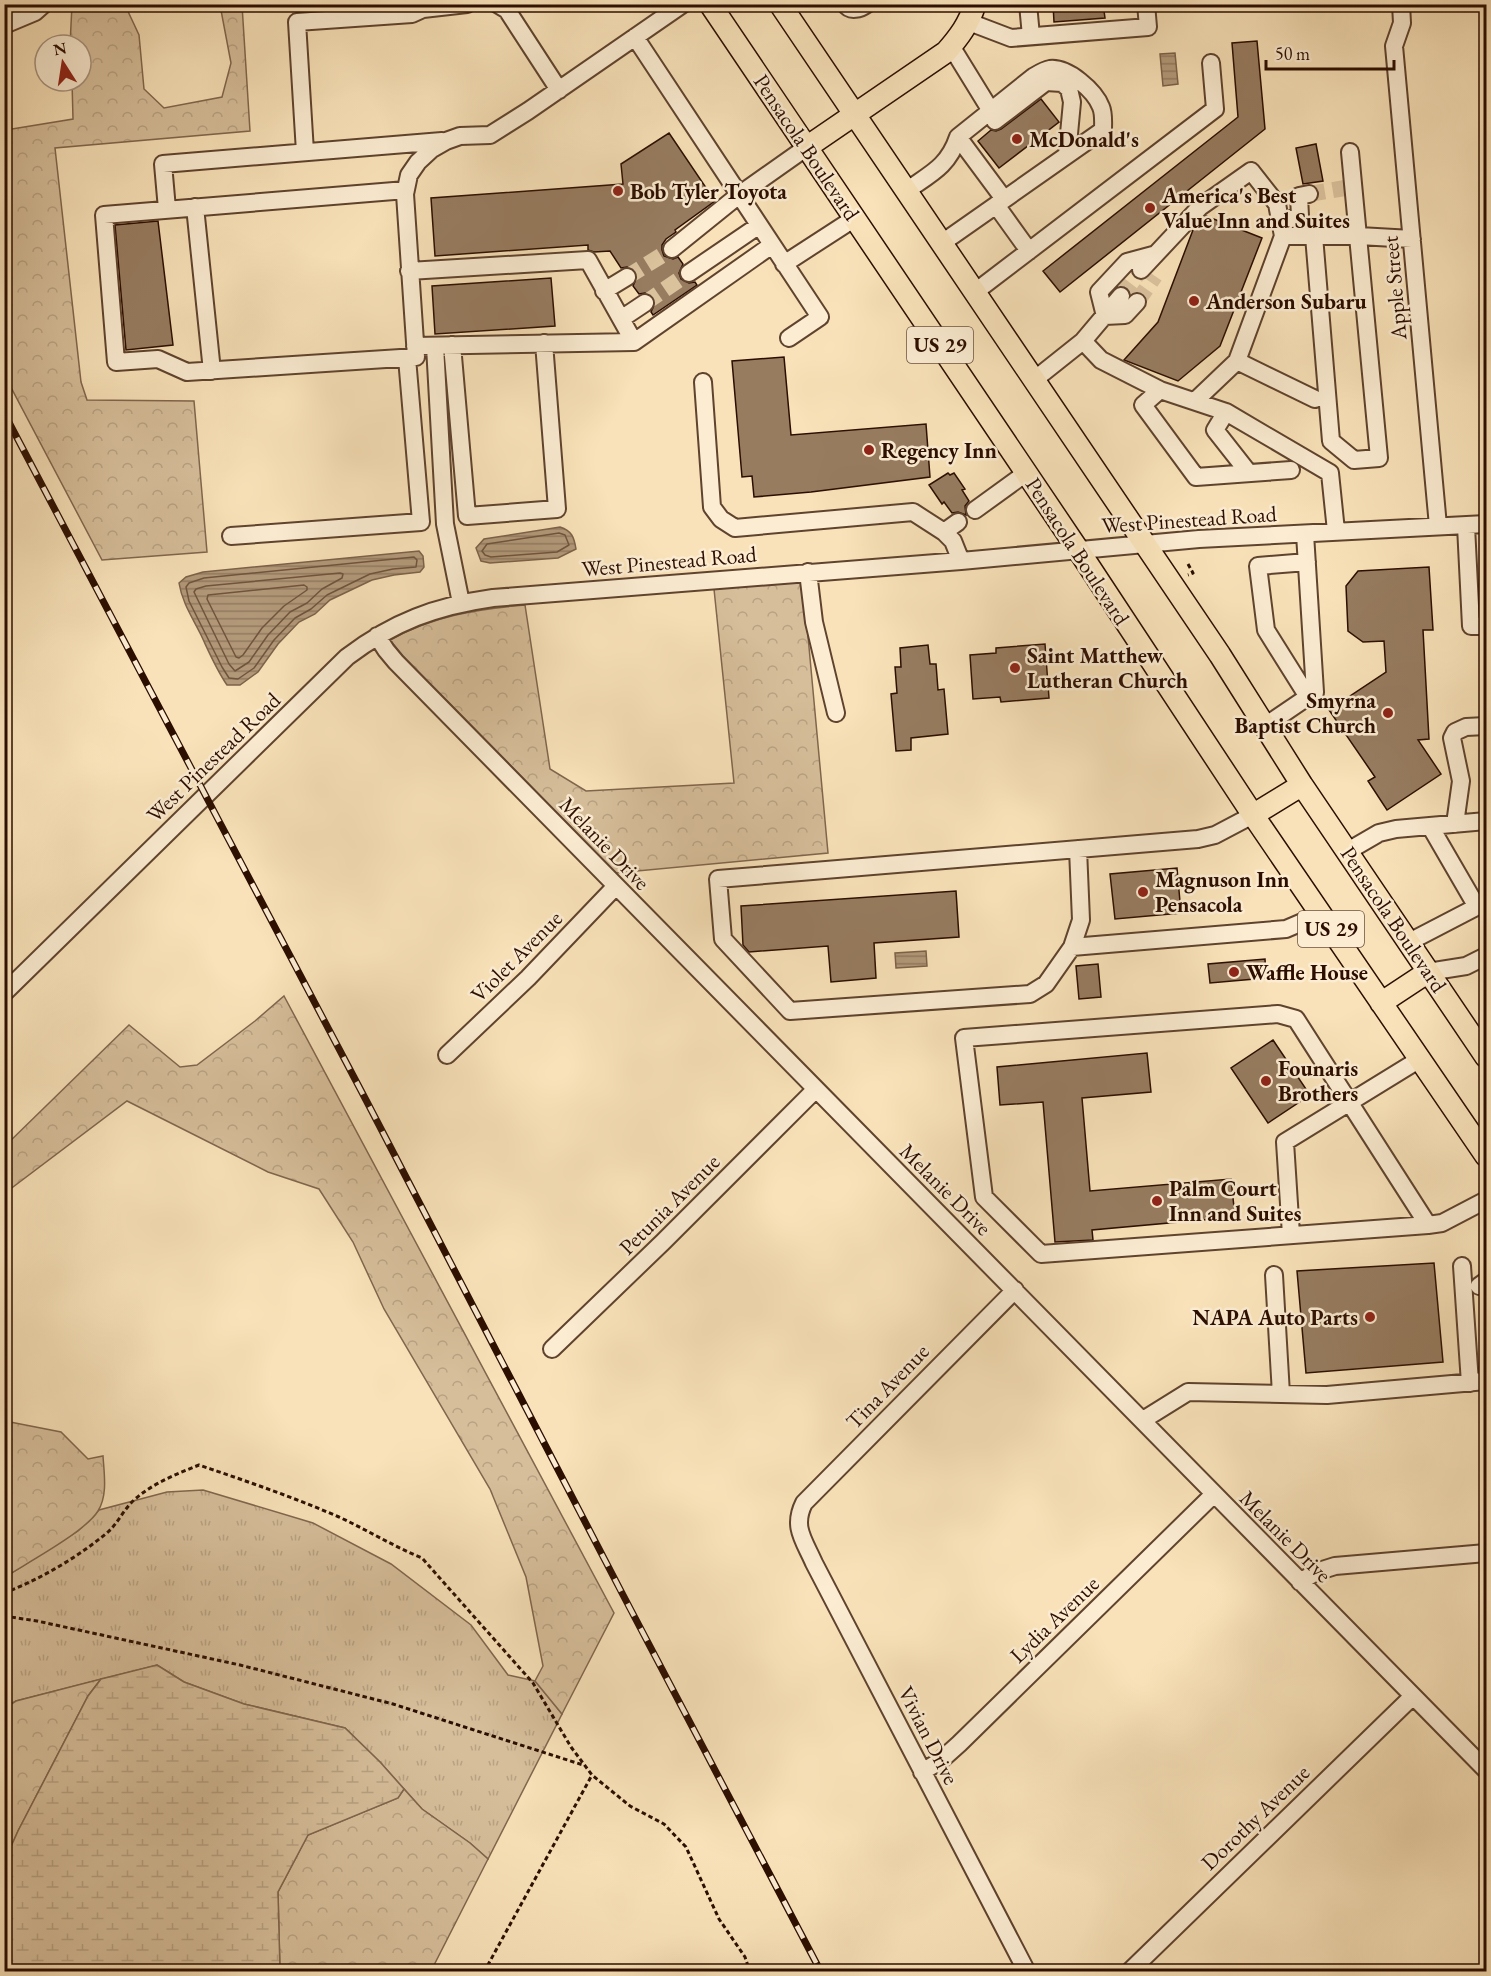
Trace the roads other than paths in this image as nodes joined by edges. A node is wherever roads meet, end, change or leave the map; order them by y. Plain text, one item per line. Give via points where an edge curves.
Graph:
1 (44, 4) edge
2 (467, 4) edge
3 (497, 4) edge
4 (683, 4) edge
5 (710, 4) edge
6 (780, 4) edge
7 (845, 4) edge
8 (867, 4) edge
9 (1028, 4) edge
10 (1146, 4) edge
11 (1401, 4) edge
12 (972, 13) edge
13 (4, 25) edge
14 (1031, 36) junction
15 (635, 37) junction
16 (951, 46) junction
17 (1211, 63) dead end
18 (559, 90) junction
19 (991, 111) junction
20 (854, 114) junction
21 (446, 141) junction
22 (961, 141) junction
23 (807, 147) junction
24 (304, 152) junction
25 (1350, 152) dead end
26 (1067, 155) junction
27 (406, 190) junction
28 (906, 191) junction
29 (1309, 194) dead end
30 (739, 195) junction
31 (1000, 202) junction
32 (195, 207) junction
33 (167, 209) junction
34 (855, 218) junction
35 (758, 226) junction
36 (1282, 229) junction
37 (1314, 236) junction
38 (1359, 236) junction
39 (1412, 239) junction
40 (942, 243) junction
41 (772, 245) junction
42 (672, 249) tunnel mouth
43 (1029, 251) junction
44 (1153, 255) junction
45 (784, 264) junction
46 (409, 271) junction
47 (689, 273) tunnel mouth
48 (1148, 273) tunnel mouth
49 (627, 277) tunnel mouth
50 (604, 291) junction
51 (975, 292) junction
52 (1121, 296) tunnel mouth
53 (1137, 302) tunnel mouth
54 (645, 303) tunnel mouth
55 (1105, 316) junction
56 (621, 319) junction
57 (789, 338) dead end
58 (1083, 341) junction
59 (634, 342) junction
60 (544, 343) junction
61 (452, 345) junction
62 (435, 346) junction
63 (411, 352) junction
64 (1237, 361) junction
65 (212, 371) junction
66 (1034, 380) junction
67 (703, 382) dead end
68 (1160, 390) junction
69 (1315, 399) dead end
70 (1195, 401) junction
71 (1226, 412) junction
72 (1291, 470) dead end
73 (1248, 472) junction
74 (1026, 473) junction
75 (975, 510) dead end
76 (958, 522) dead end
77 (1486, 524) edge
78 (1438, 526) junction
79 (1466, 526) junction
80 (1336, 531) junction
81 (944, 532) junction
82 (1305, 534) junction
83 (231, 536) dead end
84 (1144, 544) junction
85 (1079, 550) junction
86 (961, 561) junction
87 (1307, 562) junction
88 (808, 572) junction
89 (461, 603) junction
90 (1486, 626) edge
91 (377, 636) junction
92 (1308, 697) junction
93 (836, 713) dead end
94 (1265, 726) junction
95 (1486, 726) edge
96 (1302, 785) junction
97 (1253, 815) junction
98 (1486, 820) edge
99 (1455, 824) junction
100 (1430, 826) junction
101 (1078, 849) junction
102 (1348, 851) junction
103 (616, 886) junction
104 (1482, 904) edge
105 (1321, 914) junction
106 (1408, 942) junction
107 (1072, 947) junction
108 (1486, 956) edge
109 (1428, 972) junction
110 (4, 993) edge
111 (1382, 1003) junction
112 (447, 1055) dead end
113 (1486, 1057) edge
114 (1420, 1059) junction
115 (816, 1089) junction
116 (1349, 1101) junction
117 (1486, 1156) edge
118 (1486, 1200) edge
119 (1428, 1225) junction
120 (1291, 1235) junction
121 (1462, 1266) dead end
122 (1274, 1275) dead end
123 (1014, 1290) junction
124 (552, 1349) dead end
125 (1478, 1382) edge
126 (1281, 1394) junction
127 (1143, 1420) junction
128 (1214, 1494) junction
129 (798, 1517) joint
130 (1486, 1553) edge
131 (1300, 1582) junction
132 (1413, 1696) junction
133 (1486, 1770) edge
134 (922, 1772) junction
135 (1027, 1971) edge
136 (1129, 1971) edge

1 - 13 street
2 - 24 street via 412,14 297,22
3 - 18 street via 507,10
4 - 15 street
5 - 23 main road, Pensacola Boulevard / US 29
6 - 20 main road, Pensacola Boulevard / US 29
7 - 8 street via 853,9
9 - 14 street
10 - 14 street via 1148,27
11 - 39 street, Apple Street via 1402,23 1394,46
12 - 14 street via 1011,38
12 - 16 main road
15 - 18 street
15 - 30 street
16 - 19 street
16 - 20 main road via 941,57
17 - 43 street via 1215,109
18 - 21 street via 490,135 460,136
19 - 22 street
19 - 26 street via 1043,72 1065,71 1078,78 1101,105 1103,130
20 - 23 main road
20 - 28 main road, Pensacola Boulevard / US 29
21 - 24 street
21 - 27 street via 418,162 409,175
22 - 26 street via 1046,82 1062,83 1069,88 1072,102
22 - 28 street via 945,163
22 - 31 street
23 - 30 street
23 - 34 main road, Pensacola Boulevard / US 29
24 - 33 street via 163,164
25 - 38 street via 1349,187
26 - 31 street
27 - 32 street
27 - 46 street
28 - 40 main road, Pensacola Boulevard / US 29
29 - 36 street via 1299,196 1300,216
30 - 35 street
30 - 42 street
31 - 40 street
31 - 43 street
32 - 33 street
32 - 65 street
33 - 65 street via 104,214 116,362 158,359 187,372
34 - 45 street
34 - 74 main road, Pensacola Boulevard / US 29
35 - 41 street
35 - 47 street
36 - 37 street
36 - 44 street via 1277,204 1251,171 1200,207
36 - 64 street
37 - 38 street
37 - 38 street via 1331,441 1354,459 1379,458
38 - 39 street
39 - 78 street, Apple Street
40 - 51 main road, Pensacola Boulevard / US 29
41 - 45 street
41 - 59 street
43 - 51 street
44 - 48 street
44 - 55 street via 1127,262 1099,292
45 - 57 street via 820,317
46 - 50 street via 588,260
46 - 63 street
49 - 50 street
50 - 56 street
51 - 66 main road, Pensacola Boulevard / US 29
52 - 55 street
53 - 55 street via 1125,315
54 - 56 street
55 - 58 street
56 - 59 street
58 - 66 street
58 - 68 street via 1101,360
59 - 60 street
60 - 61 street
60 - 61 street via 557,509 467,516
61 - 62 street
62 - 63 street
62 - 89 street via 445,524
63 - 65 street
63 - 83 street via 421,522
64 - 69 street
64 - 70 street
66 - 84 main road, Pensacola Boulevard / US 29
67 - 81 street via 712,507 735,528 913,512
68 - 70 street
68 - 73 street via 1143,405 1196,477
70 - 71 street
71 - 73 street via 1215,430
71 - 80 street via 1330,473
72 - 73 street
74 - 75 street
74 - 85 main road, Pensacola Boulevard / US 29
76 - 81 street
77 - 79 street, West Pinestead Road
78 - 79 street, West Pinestead Road
78 - 80 street, West Pinestead Road
79 - 90 street via 1471,626
80 - 82 street, West Pinestead Road
81 - 86 street via 953,541
82 - 84 street, West Pinestead Road
82 - 87 street
84 - 85 street, West Pinestead Road
84 - 94 main road, Pensacola Boulevard / US 29
85 - 86 street, West Pinestead Road
85 - 97 main road, Pensacola Boulevard / US 29
86 - 88 street, West Pinestead Road
87 - 92 street via 1315,692
87 - 92 street via 1258,566 1266,630
88 - 89 street, West Pinestead Road
88 - 93 street via 814,622
89 - 91 street, West Pinestead Road via 420,614
91 - 103 street, Melanie Drive via 396,662
91 - 110 street, West Pinestead Road via 331,672
92 - 94 street
94 - 96 main road, Pensacola Boulevard / US 29
95 - 99 street via 1466,727 1452,738 1461,782
96 - 97 main road
96 - 102 main road, Pensacola Boulevard / US 29
97 - 101 street via 1215,835 1198,839
97 - 105 main road, Pensacola Boulevard / US 29
98 - 99 street
99 - 100 street
100 - 102 street via 1379,833
100 - 104 street
101 - 107 street via 1081,920
101 - 107 street via 718,879 723,939 790,1011 1030,994 1046,984
102 - 106 main road, Pensacola Boulevard / US 29
103 - 112 street, Violet Avenue
103 - 115 street, Melanie Drive
104 - 106 street
105 - 107 street via 1286,929
105 - 111 main road, Pensacola Boulevard / US 29
106 - 109 main road, Pensacola Boulevard / US 29
108 - 109 street via 1466,966
109 - 111 main road
109 - 113 main road, Pensacola Boulevard / US 29
111 - 114 main road, Pensacola Boulevard / US 29
114 - 116 street
114 - 117 main road, Pensacola Boulevard / US 29
115 - 123 street, Melanie Drive
115 - 124 street, Petunia Avenue
116 - 119 street
116 - 120 street via 1286,1142
116 - 120 street via 1296,1019 1278,1014 964,1038 984,1197 1041,1254
118 - 119 street via 1442,1223
119 - 120 street
121 - 125 street
122 - 126 street
123 - 127 street, Melanie Drive
123 - 129 street, Tina Avenue via 804,1503
125 - 126 street via 1327,1395
126 - 127 street via 1188,1392
127 - 128 street, Melanie Drive
128 - 131 street, Melanie Drive
128 - 134 street, Lydia Avenue via 959,1744
129 - 134 street, Vivian Drive via 798,1528 814,1563
130 - 131 street via 1335,1566
131 - 132 street, Melanie Drive
132 - 133 street, Melanie Drive
132 - 136 street, Dorothy Avenue
134 - 135 street, Vivian Drive

